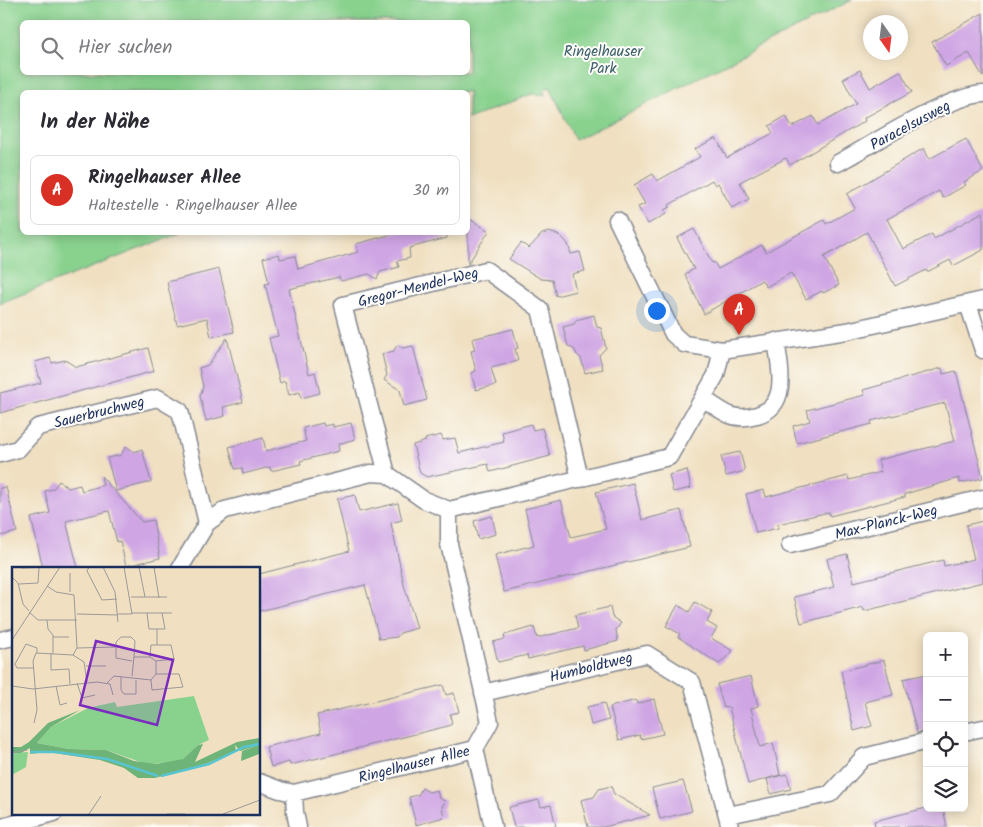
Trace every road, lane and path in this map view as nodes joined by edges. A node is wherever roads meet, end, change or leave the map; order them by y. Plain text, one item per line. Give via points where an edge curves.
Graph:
1 (983, 94) edge
2 (838, 163) dead end
3 (617, 220) dead end
4 (976, 302) edge
5 (776, 342) junction
6 (722, 350) junction
7 (983, 350) edge
8 (704, 399) junction
9 (0, 454) edge
10 (388, 474) junction
11 (580, 479) junction
12 (983, 498) edge
13 (449, 510) junction
14 (207, 523) junction
15 (790, 545) dead end
16 (181, 567) edge
17 (483, 693) junction
18 (983, 728) edge
19 (968, 731) edge
20 (923, 742) edge
21 (475, 749) junction
22 (260, 782) edge
23 (294, 793) junction
24 (50, 814) edge
25 (729, 821) edge
26 (2, 827) edge
27 (298, 827) edge
28 (493, 827) edge

1 - 2 street, Paracelsusweg via 969,94
3 - 6 street via 673,334 684,344
4 - 5 street via 847,331
4 - 7 street
5 - 6 street
5 - 8 street via 782,374 778,397 765,412 746,417 731,416
6 - 8 street via 716,375
8 - 11 street via 669,457
9 - 14 street, Sauerbruchweg via 18,449 38,427 158,398 180,412
10 - 11 street, Gregor-Mendel-Weg via 343,305 486,270 540,309
10 - 13 street via 424,500
10 - 14 street via 371,472 225,510
11 - 13 street
12 - 15 street, Max-Planck-Weg
13 - 17 street, Ringelhauser Allee via 449,544
14 - 16 street
17 - 21 street, Ringelhauser Allee via 490,722
17 - 25 street, Humboldtweg via 647,654 692,682
18 - 19 street
20 - 25 street via 864,757 830,794
21 - 23 street, Ringelhauser Allee
21 - 28 street
22 - 23 street, Ringelhauser Allee
23 - 27 street
24 - 26 street

